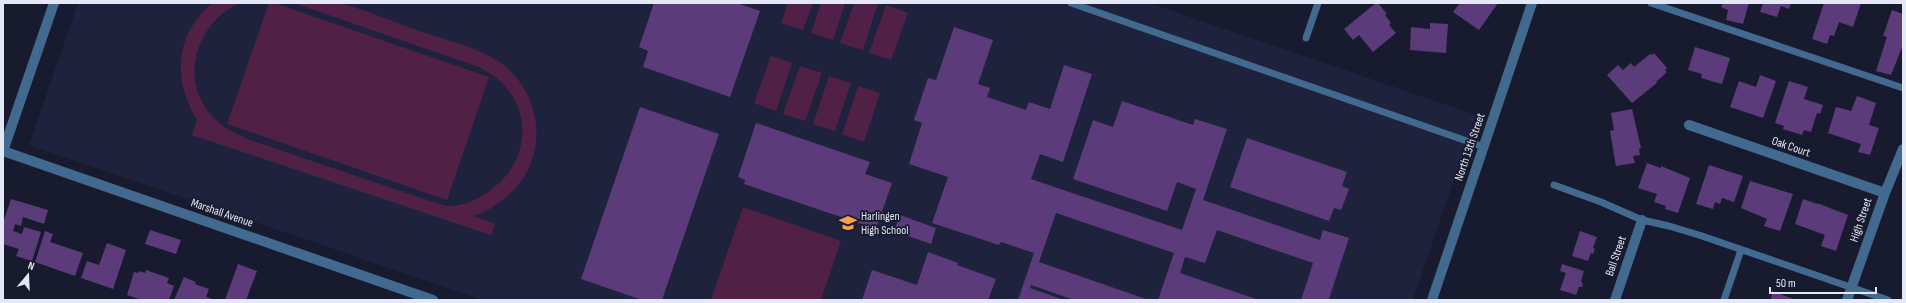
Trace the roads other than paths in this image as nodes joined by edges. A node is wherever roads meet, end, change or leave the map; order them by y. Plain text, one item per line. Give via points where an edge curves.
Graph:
1 (54, 3) edge
2 (1071, 3) edge
3 (1318, 3) edge
4 (1532, 3) edge
5 (1651, 3) edge
6 (1306, 38) dead end
7 (1903, 88) edge
8 (1688, 125) dead end
9 (1484, 147) junction
10 (1903, 149) edge
11 (3, 151) edge
12 (1554, 185) dead end
13 (1884, 193) junction
14 (1642, 220) junction
15 (1741, 250) junction
16 (1852, 287) junction
17 (433, 300) edge
18 (1432, 300) edge
19 (1615, 300) edge
20 (1724, 300) edge
21 (1847, 300) edge
22 (1888, 300) edge

1 - 11 street
2 - 9 lane
3 - 6 lane
4 - 9 street, North 13th Street
5 - 7 lane
8 - 13 street, Oak Court
9 - 18 street, North 13th Street
10 - 13 street, High Street
11 - 17 street, Marshall Avenue
12 - 14 lane
13 - 16 street, High Street
14 - 15 lane via 1669,226
14 - 19 street, Ball Street
15 - 16 lane
15 - 20 lane
16 - 21 street, High Street
16 - 22 lane

